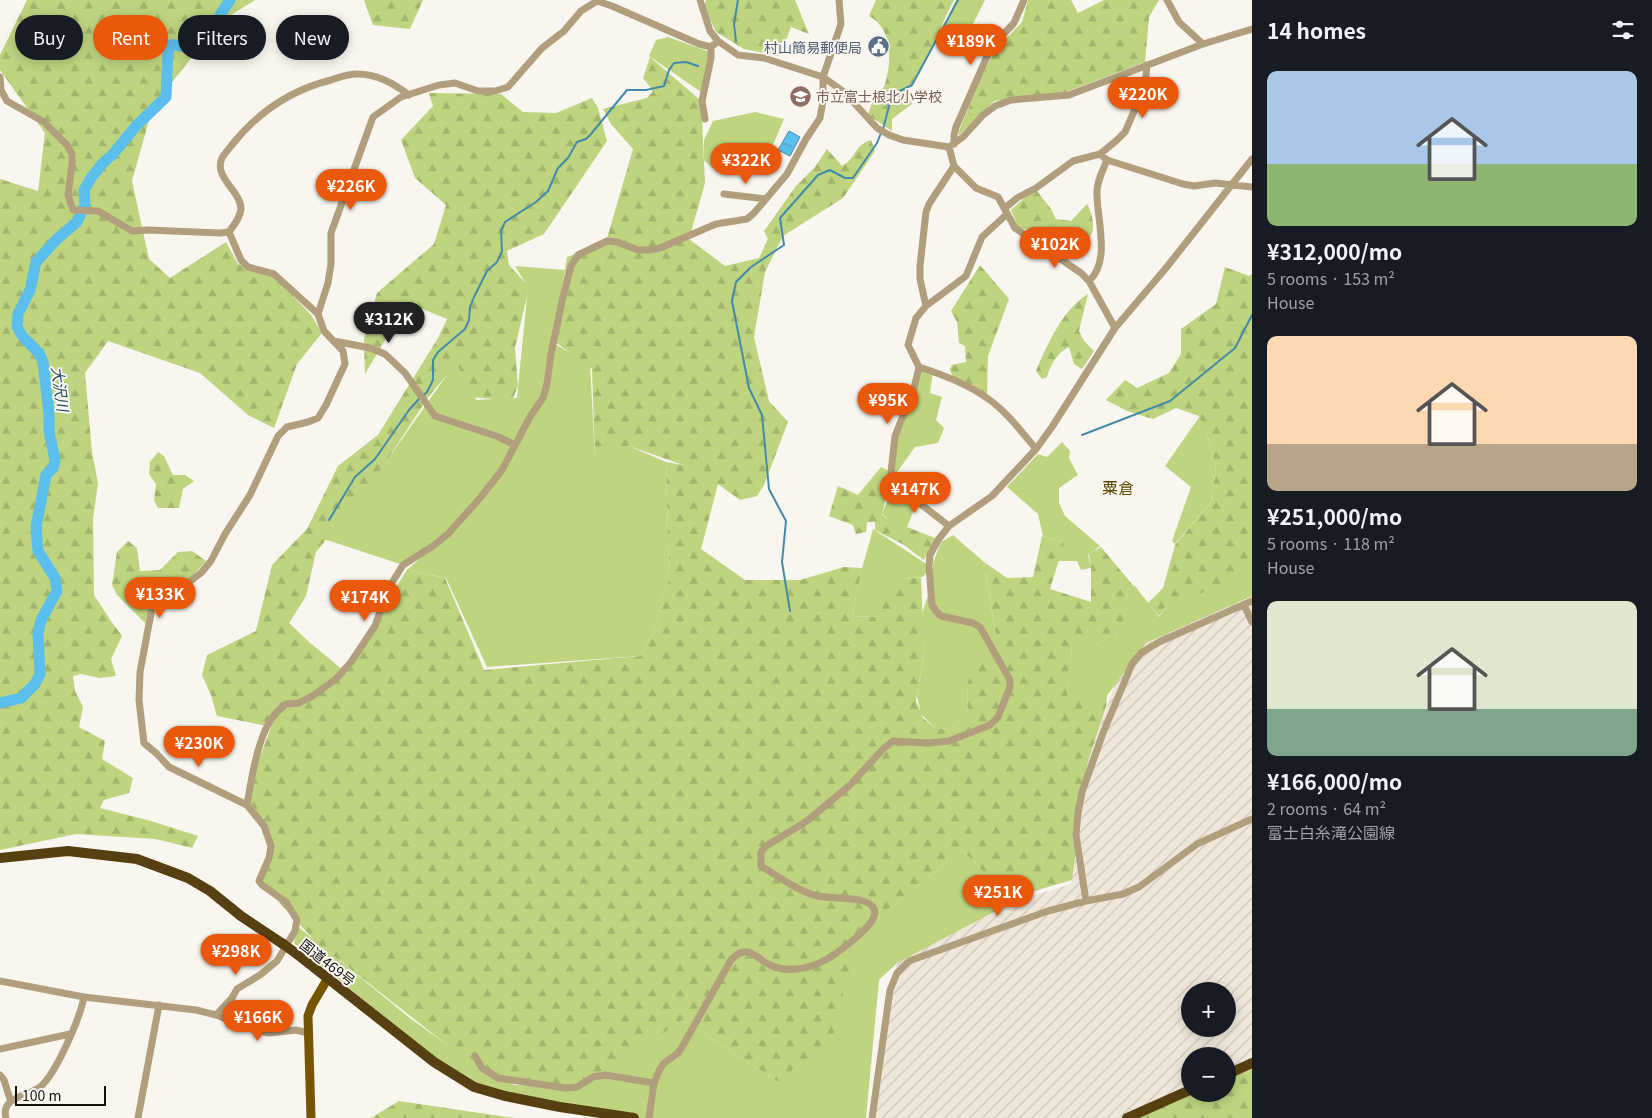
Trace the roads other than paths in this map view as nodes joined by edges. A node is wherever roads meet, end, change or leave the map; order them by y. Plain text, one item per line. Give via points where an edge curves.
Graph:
1 (700, 0) edge
2 (839, 0) edge
3 (1024, 0) edge
4 (1167, 0) edge
5 (1252, 29) edge
6 (718, 41) junction
7 (1203, 44) junction
8 (711, 47) junction
9 (962, 47) dead end
10 (989, 52) junction
11 (1147, 64) junction
12 (0, 77) edge
13 (823, 77) junction
14 (409, 95) junction
15 (705, 119) dead end
16 (952, 145) junction
17 (1100, 154) junction
18 (1252, 159) edge
19 (1107, 160) junction
20 (954, 166) junction
21 (1234, 184) junction
22 (1252, 187) edge
23 (724, 194) dead end
24 (766, 199) junction
25 (1006, 211) junction
26 (229, 232) junction
27 (1089, 281) junction
28 (926, 306) junction
29 (318, 314) junction
30 (1115, 328) junction
31 (333, 341) junction
32 (918, 367) junction
33 (515, 445) junction
34 (1036, 449) junction
35 (949, 526) junction
36 (1252, 601) edge
37 (1244, 605) junction
38 (1252, 622) edge
39 (247, 805) junction
40 (1252, 819) edge
41 (0, 858) edge
42 (1086, 901) junction
43 (328, 978) junction
44 (0, 981) edge
45 (84, 997) junction
46 (159, 1005) junction
47 (216, 1015) junction
48 (308, 1033) junction
49 (70, 1034) junction
50 (0, 1049) edge
51 (475, 1056) dead end
52 (1252, 1063) edge
53 (1236, 1070) edge
54 (0, 1075) edge
55 (654, 1083) junction
56 (1181, 1094) edge
57 (10, 1099) junction
58 (6, 1118) edge
59 (138, 1118) edge
60 (311, 1118) edge
61 (634, 1118) edge
62 (649, 1118) edge
63 (872, 1118) edge
64 (1127, 1118) edge

1 - 6 street via 710,31
2 - 13 street via 841,24
3 - 10 street via 1014,23
4 - 7 street via 1179,22
5 - 7 street
6 - 8 street
6 - 13 street via 738,54 764,58
7 - 11 street
8 - 14 street via 598,1 581,12 542,48 508,87 478,91 455,84 439,85
8 - 15 street via 702,101
9 - 10 street
10 - 16 street via 956,128
11 - 16 street via 1069,95 1011,100 995,106
11 - 17 street via 1145,86 1125,132
12 - 26 street via 1,90 7,101 44,122 72,154 68,195 73,210 98,211 132,231
13 - 16 street via 844,92 878,128 889,135 903,140
13 - 24 street via 820,118 787,174
14 - 26 street via 393,82 366,74 348,74 322,82 267,109 222,157 222,174 240,201 240,215
14 - 29 street via 379,112 367,129 332,233 328,283
16 - 20 street
17 - 19 street
17 - 25 street via 1073,161 1017,198
18 - 21 street
19 - 21 street via 1183,184
19 - 27 street via 1096,191 1103,242 1096,275
20 - 25 street via 976,188 998,197
20 - 28 street via 926,212 920,266
21 - 22 street
21 - 30 street
23 - 24 street
24 - 33 street via 747,219 716,224 660,248 638,250 607,241 578,255 571,266 563,297 543,398
25 - 27 street via 1015,228
25 - 28 street via 982,237 966,276
26 - 29 street via 241,260 248,267 274,274
27 - 30 street
28 - 32 street via 916,318 908,345
29 - 31 street via 324,331
30 - 34 street
31 - 33 street via 357,344 384,354 406,373 435,416
31 - 39 street via 343,351 345,364 326,405 318,418 287,427 278,436 250,495 210,561 185,585 163,593 152,608 140,672 139,700 144,743 169,767
32 - 34 street via 986,397 1010,418
32 - 35 street via 914,388 895,436 891,472 893,487
33 - 39 street via 502,470 448,534 403,565 388,589 375,626 336,679 310,697 286,704 271,718 260,747
34 - 35 street via 992,496
35 - 55 street via 930,555 932,605 941,616 980,627 1008,675 1010,687 998,717 990,725 949,740 928,743 893,741 850,785 807,821 766,846 761,866 817,896 868,903 873,906 875,915 870,924 844,948 816,965 779,969 747,951 736,955 682,1047 663,1064
36 - 37 street
37 - 38 street
37 - 42 street via 1159,642 1141,653 1132,664 1082,792 1076,835
39 - 47 street via 264,826 271,846 259,881 286,902 297,920 295,931 277,961 237,989
40 - 42 street via 1197,844 1139,887 1123,894
41 - 43 highway, 国道469号, bridge via 68,851 137,859 188,878 210,891
42 - 63 street via 1048,911 909,961 897,973 890,990
43 - 48 main road via 312,1005
43 - 61 highway, 国道469号 via 434,1062 474,1087 551,1105
44 - 45 street
45 - 46 street
45 - 49 street via 82,1010
46 - 47 street
46 - 59 street
47 - 48 street via 269,1033 296,1030
48 - 60 main road
49 - 50 street
49 - 57 street via 44,1083
51 - 55 street via 482,1068 498,1078 565,1088 577,1087 593,1077 605,1075
52 - 53 highway
54 - 57 street
55 - 62 street
56 - 64 highway
57 - 58 street via 3,1105

